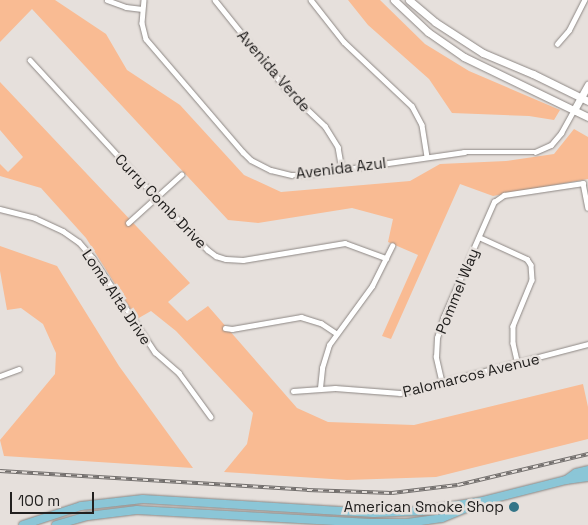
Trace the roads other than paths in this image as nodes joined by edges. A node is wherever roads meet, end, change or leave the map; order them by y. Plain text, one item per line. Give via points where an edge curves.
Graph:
1 (107, 0) edge
2 (144, 0) edge
3 (215, 0) edge
4 (311, 0) edge
5 (394, 0) edge
6 (409, 0) edge
7 (584, 0) edge
8 (142, 9) junction
9 (556, 44) dead end
10 (30, 60) dead end
11 (588, 85) edge
12 (585, 99) edge
13 (574, 110) junction
14 (588, 118) edge
15 (427, 156) junction
16 (342, 169) junction
17 (181, 175) dead end
18 (157, 198) junction
19 (588, 208) edge
20 (0, 209) edge
21 (128, 223) dead end
22 (479, 237) junction
23 (392, 246) dead end
24 (386, 258) junction
25 (225, 328) dead end
26 (336, 334) junction
27 (588, 344) edge
28 (518, 364) junction
29 (19, 369) dead end
30 (0, 376) edge
31 (442, 384) junction
32 (320, 388) junction
33 (293, 390) dead end
34 (211, 417) dead end
35 (588, 470) edge
36 (588, 477) edge
37 (566, 480) junction
38 (482, 501) junction
39 (339, 511) junction
40 (338, 524) edge
41 (23, 525) edge
42 (56, 525) edge

1 - 8 street
2 - 8 street, Avenida Azul
3 - 16 street, Avenida Verde via 288,91 325,126 338,147
4 - 15 street via 344,42 412,106 422,124
5 - 13 main road via 428,32 452,49
6 - 12 main road via 454,36 483,53
7 - 9 street via 569,30
8 - 16 street, Avenida Azul via 146,39 251,160 291,175
10 - 18 street, Curry Comb Drive
11 - 12 main road, Avenida Azul
12 - 13 main road, Avenida Azul
13 - 14 main road
13 - 15 street, Avenida Azul via 551,145 535,152 464,152
15 - 16 street, Avenida Azul
17 - 18 street
18 - 21 street
18 - 24 street, Curry Comb Drive via 208,250 226,259 243,260 345,243
19 - 22 street, Pommel Way via 583,183 504,195 494,202
20 - 34 street, Loma Alta Drive via 35,218 79,242 94,258 155,352 179,373
22 - 28 street via 526,259 532,265 532,280 513,326
22 - 31 street, Pommel Way via 437,338 436,357
23 - 24 street
24 - 26 street via 372,286
25 - 26 street via 301,317 321,323
26 - 32 street via 324,358
27 - 28 street, Palomarcos Avenue
28 - 31 street, Palomarcos Avenue
29 - 30 street
31 - 32 street, Palomarcos Avenue via 394,394
32 - 33 street, Palomarcos Avenue
35 - 37 main road
36 - 37 main road
37 - 38 main road
38 - 39 main road via 413,512
38 - 40 main road via 454,514 430,520
39 - 40 main road
39 - 41 main road via 143,499 81,506
40 - 42 main road via 137,510 88,516

